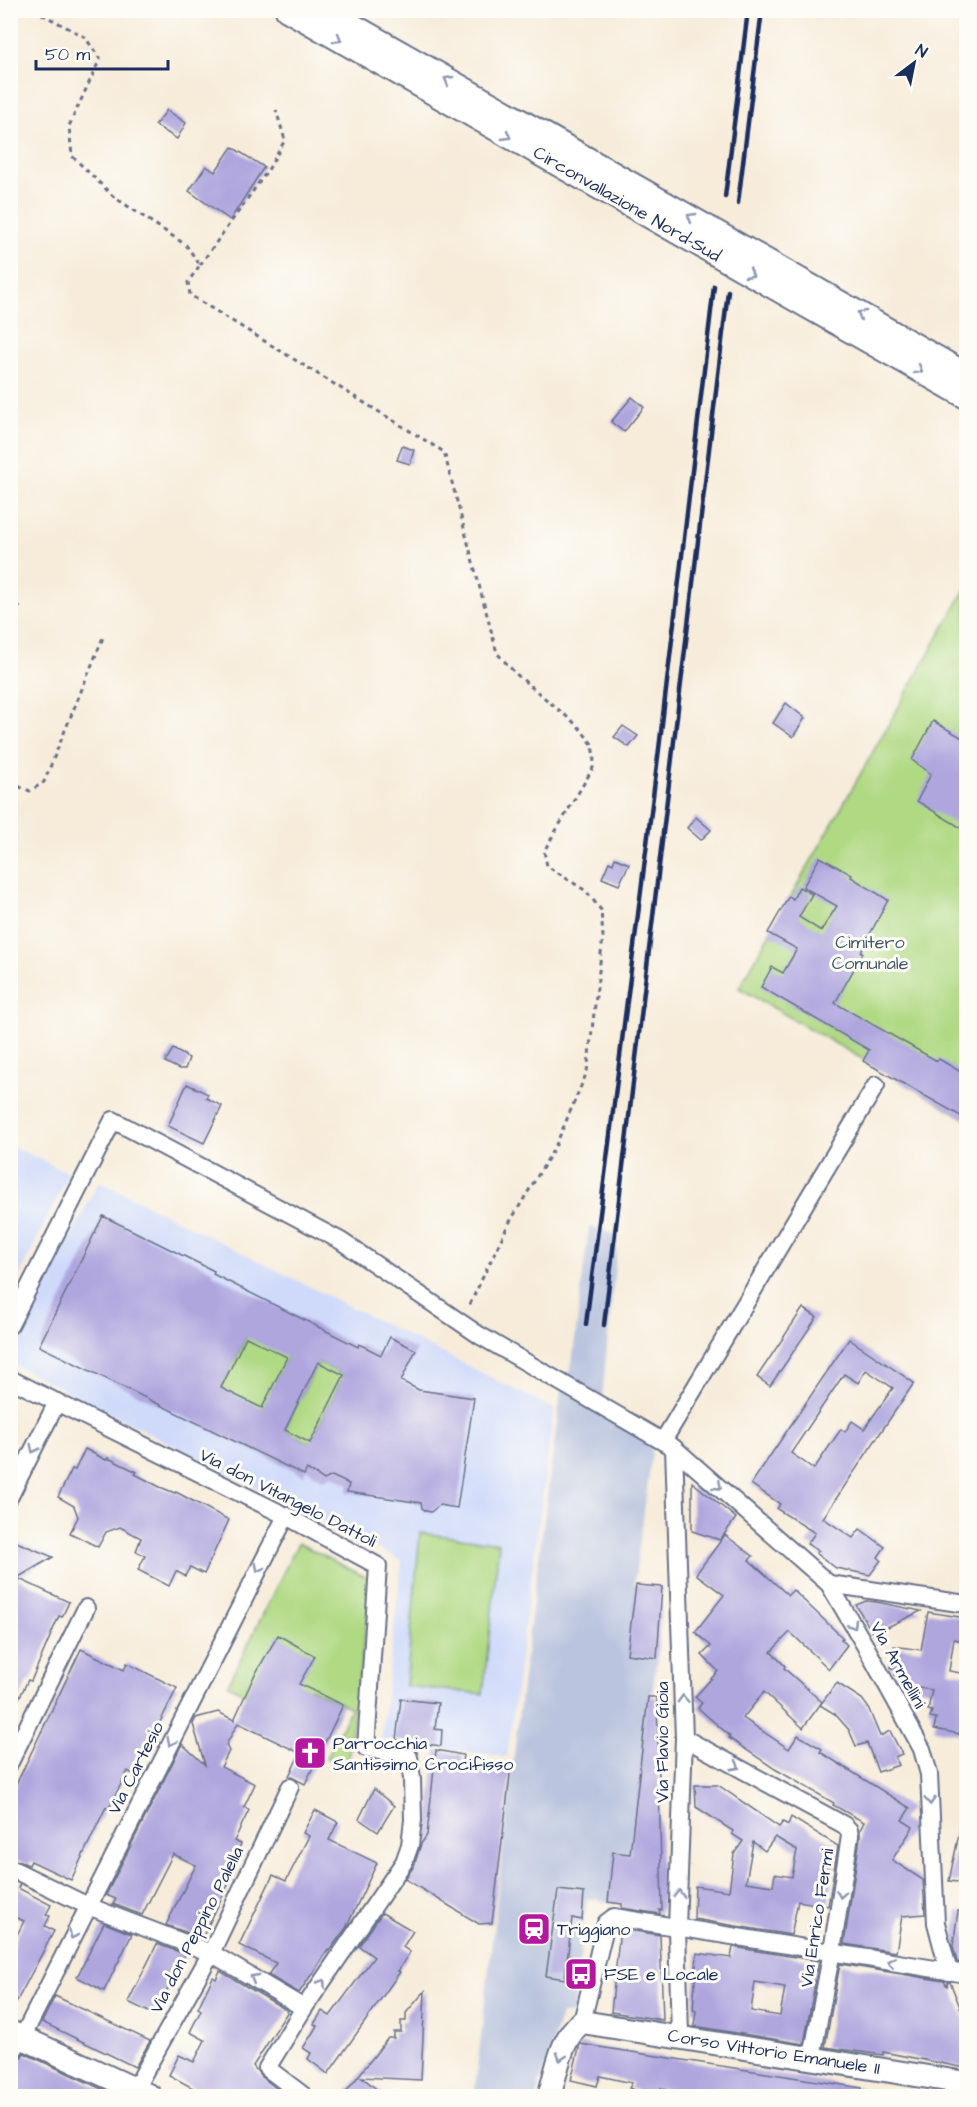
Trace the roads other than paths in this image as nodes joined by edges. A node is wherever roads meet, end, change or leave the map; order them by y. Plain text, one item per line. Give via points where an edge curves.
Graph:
1 (287, 10) edge
2 (326, 10) edge
3 (966, 374) edge
4 (966, 397) edge
5 (876, 1085) dead end
6 (10, 1325) edge
7 (10, 1379) edge
8 (57, 1402) junction
9 (668, 1445) junction
10 (10, 1496) edge
11 (286, 1516) junction
12 (829, 1584) junction
13 (966, 1604) edge
14 (86, 1608) dead end
15 (684, 1738) junction
16 (10, 1762) edge
17 (290, 1787) dead end
18 (10, 1868) edge
19 (88, 1906) junction
20 (677, 1928) junction
21 (832, 1952) junction
22 (211, 1953) junction
23 (949, 1972) junction
24 (966, 1974) edge
25 (304, 2008) junction
26 (582, 2022) junction
27 (680, 2036) junction
28 (14, 2042) edge
29 (812, 2057) junction
30 (966, 2082) edge
31 (138, 2094) edge
32 (304, 2097) edge
33 (549, 2097) edge

1 -> 4 main road, Circonvallazione Nord-Sud
3 -> 2 main road, Circonvallazione Nord-Sud
5 - 9 street
6 - 9 street, Via Armellini via 113,1120 341,1241 478,1335
7 - 8 street, Via don Vitangelo Dattoli
8 -> 10 street
8 - 11 street, Via don Vitangelo Dattoli
9 -> 12 street, Via Armellini
15 -> 9 street, Via Flavio Gioia
11 -> 19 street, Via Cartesio
25 -> 11 street, Via don Vitangelo Dattoli via 404,1862 413,1820 412,1779 409,1757 366,1748 378,1566
12 - 13 street
12 -> 23 street, Via Armellini via 922,1749 929,1774 936,1923
14 - 16 street
20 -> 15 street, Via Flavio Gioia
15 -> 21 street, Via Enrico Fermi via 849,1830
17 - 22 street, Via don Peppino Palella
18 - 19 street
19 - 22 street
19 -> 28 street, Via Cartesio
20 - 21 street
20 - 26 street via 614,1917 606,1923
20 - 27 street, Via Flavio Gioia
23 -> 21 street
21 - 29 street, Via Enrico Fermi
25 -> 22 street
22 - 31 street, Via don Peppino Palella
23 - 24 street
25 - 32 street via 267,2068
26 - 27 main road, Corso Vittorio Emanuele II
26 -> 33 main road via 566,2040
27 - 29 main road, Corso Vittorio Emanuele II
28 - 31 main road
29 - 30 main road, Corso Vittorio Emanuele II

